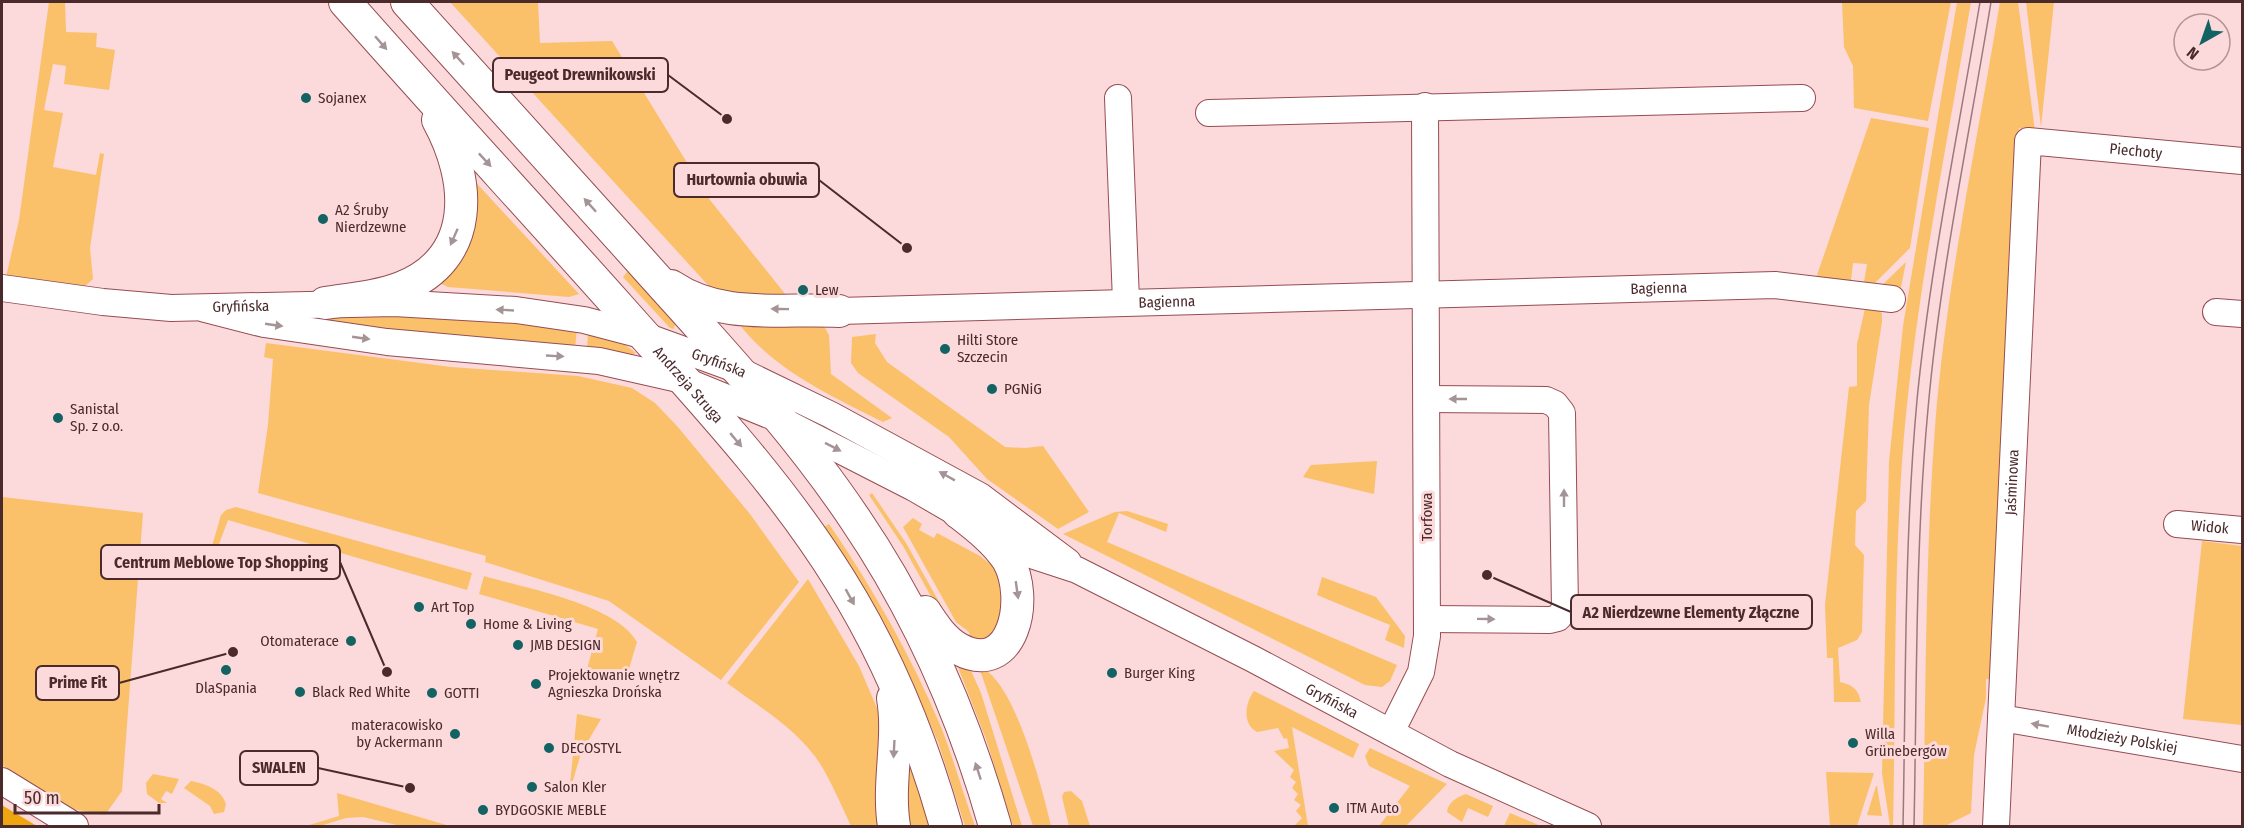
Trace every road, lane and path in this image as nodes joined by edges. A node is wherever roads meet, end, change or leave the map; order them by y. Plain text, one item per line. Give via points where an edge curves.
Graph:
1 (345, 2) edge
2 (407, 2) edge
3 (418, 85) junction
4 (1118, 98) dead end
5 (1802, 98) dead end
6 (1425, 106) junction
7 (1209, 113) dead end
8 (2028, 141) joint
9 (2242, 161) edge
10 (648, 269) junction
11 (2, 288) edge
12 (1426, 295) junction
13 (1892, 299) dead end
14 (1126, 301) junction
15 (325, 303) junction
16 (205, 309) junction
17 (839, 311) joint
18 (2216, 312) dead end
19 (2242, 314) edge
20 (645, 336) junction
21 (736, 369) junction
22 (683, 380) junction
23 (1427, 399) junction
24 (782, 420) junction
25 (958, 512) junction
26 (855, 518) junction
27 (2177, 524) dead end
28 (2242, 530) edge
29 (1077, 570) junction
30 (1427, 619) junction
31 (888, 670) junction
32 (2001, 718) junction
33 (1391, 732) junction
34 (2242, 759) edge
35 (2, 781) edge
36 (75, 826) edge
37 (894, 826) edge
38 (946, 826) edge
39 (995, 826) edge
40 (1588, 826) edge
41 (1996, 826) edge

1 -> 3 main road, Andrzeja Struga
10 -> 2 main road
3 -> 15 main road via 441,126 461,182 463,204 455,235 436,265 416,281 377,295
3 -> 20 main road, Andrzeja Struga
4 - 14 street, Bagienna
5 - 6 street
6 - 7 street
6 - 12 street
8 - 9 street, Piechoty
8 - 32 street, Jaśminowa
17 -> 10 main road via 722,309 678,291
10 - 21 main road
11 - 16 street, Gryfińska via 103,302
12 - 13 street, Bagienna via 1774,285
12 - 14 street, Bagienna
12 - 23 street, Torfowa
14 - 17 street, Bagienna
15 - 16 street, Gryfińska
20 -> 15 street, Gryfińska via 584,320 516,310
16 -> 22 street, Gryfińska via 264,324 387,342 614,363
18 - 19 street
20 - 21 street, Gryfińska
20 - 22 main road, Andrzeja Struga
21 - 24 main road
29 -> 21 street, Gryfińska via 954,480
22 - 24 street, Gryfińska
22 -> 31 main road, Andrzeja Struga via 796,516 841,581
23 - 30 street, Torfowa
30 -> 23 street via 1550,620 1558,618 1565,609 1563,413 1546,400
24 -> 25 street, Gryfińska
24 - 26 main road
25 -> 26 main road via 1004,554 1016,583 1015,627 1002,645 983,654 962,650 942,635
25 - 29 street, Gryfińska via 1028,554
39 -> 26 main road via 970,745 940,670
27 - 28 street, Widok
29 - 33 street, Gryfińska
30 - 33 street, Torfowa via 1420,672
31 -> 37 main road via 895,709 891,808
31 - 38 main road, Andrzeja Struga via 922,749
34 -> 32 street, Młodzieży Polskiej
32 - 41 street, Jaśminowa
33 - 40 street, Gryfińska via 1457,768
35 - 36 street

